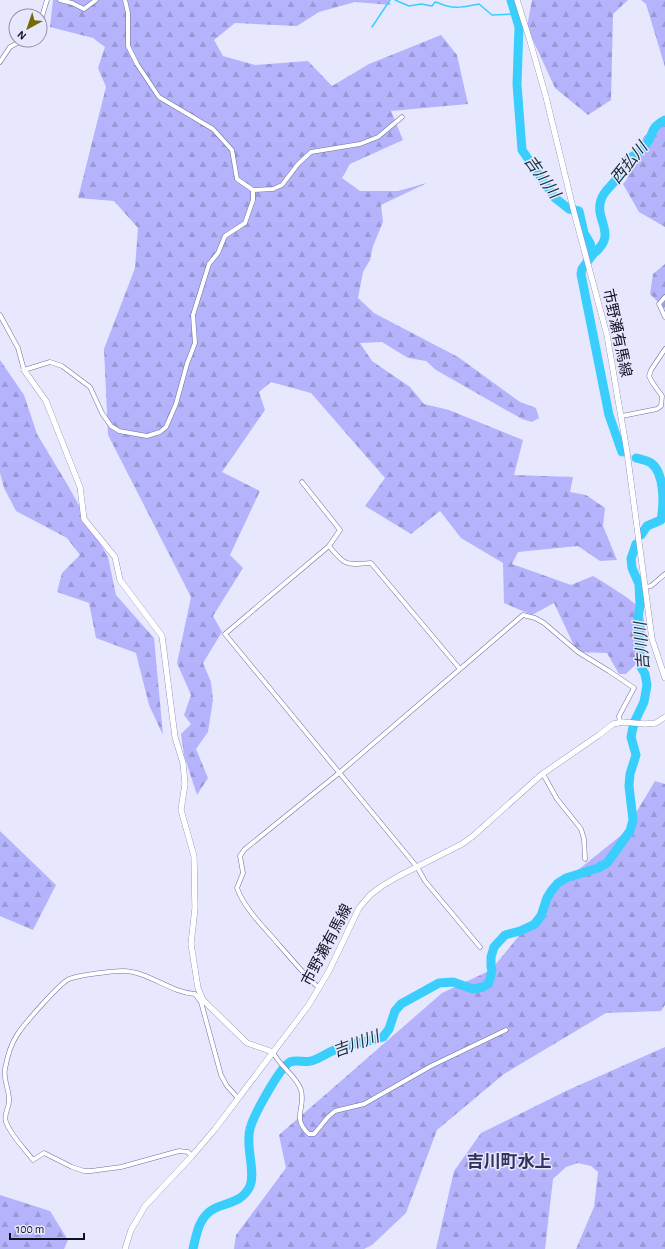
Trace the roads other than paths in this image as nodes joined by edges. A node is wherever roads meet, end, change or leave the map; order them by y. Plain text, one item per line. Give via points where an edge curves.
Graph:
1 (60, 0) edge
2 (96, 0) edge
3 (125, 0) edge
4 (517, 0) edge
5 (9, 48) edge
6 (0, 62) edge
7 (402, 117) dead end
8 (253, 190) junction
9 (665, 297) edge
10 (0, 315) edge
11 (665, 317) edge
12 (665, 349) edge
13 (24, 370) junction
14 (622, 416) junction
15 (302, 482) dead end
16 (329, 546) junction
17 (665, 574) edge
18 (646, 587) junction
19 (662, 660) edge
20 (460, 669) junction
21 (665, 678) edge
22 (665, 717) edge
23 (621, 722) junction
24 (339, 773) junction
25 (543, 774) junction
26 (585, 858) dead end
27 (417, 867) junction
28 (480, 947) dead end
29 (319, 988) junction
30 (202, 1001) junction
31 (506, 1030) dead end
32 (274, 1055) junction
33 (238, 1098) junction
34 (192, 1156) junction
35 (125, 1249) edge

1 - 2 street via 84,9
3 - 8 street via 128,13 128,46 154,91 159,97 213,129 232,150 237,179
4 - 14 main road, 市野瀬有馬線 via 546,97 573,210 608,335
5 - 6 street
7 - 8 street via 378,137 360,144 311,152 282,185 273,189
8 - 13 street via 253,200 245,223 225,236 218,253 209,264 193,315 195,342 176,404 166,427 160,432 147,436 119,431 111,426 90,387 62,366 50,362
9 - 11 street via 659,304
10 - 13 street via 18,348
12 - 14 street via 649,376 662,396 661,406
13 - 30 main road via 46,401 80,487 84,519 115,557 120,580 162,636 175,737 183,763 185,784 181,810 194,856 195,908 191,944
14 - 18 main road, 市野瀬有馬線
15 - 16 street via 340,530
16 - 20 street via 346,563 371,563
16 - 24 street via 225,634
17 - 18 street
18 - 19 main road, 市野瀬有馬線 via 652,639
19 - 21 main road, 市野瀬有馬線
20 - 23 street via 523,615 535,618 578,652 634,688 619,716
20 - 24 street
22 - 23 main road via 656,723
23 - 25 main road, 市野瀬有馬線 via 613,724
24 - 27 street
24 - 29 street via 245,849 240,856 243,873 237,888 258,920
25 - 26 street via 557,799 581,829
25 - 27 main road, 市野瀬有馬線 via 473,836
27 - 28 street via 425,881
27 - 29 main road, 市野瀬有馬線 via 382,886 359,908
29 - 32 main road, 市野瀬有馬線
30 - 32 main road via 248,1044
30 - 33 street via 221,1075
30 - 34 street via 195,994 180,992 127,971 104,972 70,979 63,983 17,1035 5,1070 10,1101 5,1115 7,1124 33,1160 44,1153 72,1167 92,1171 121,1167 179,1150
31 - 32 street via 431,1066 364,1104 335,1111 314,1134 309,1134 301,1126 301,1092
32 - 33 main road, 市野瀬有馬線
33 - 34 main road, 市野瀬有馬線
34 - 35 main road, 市野瀬有馬線 via 145,1206 131,1230

